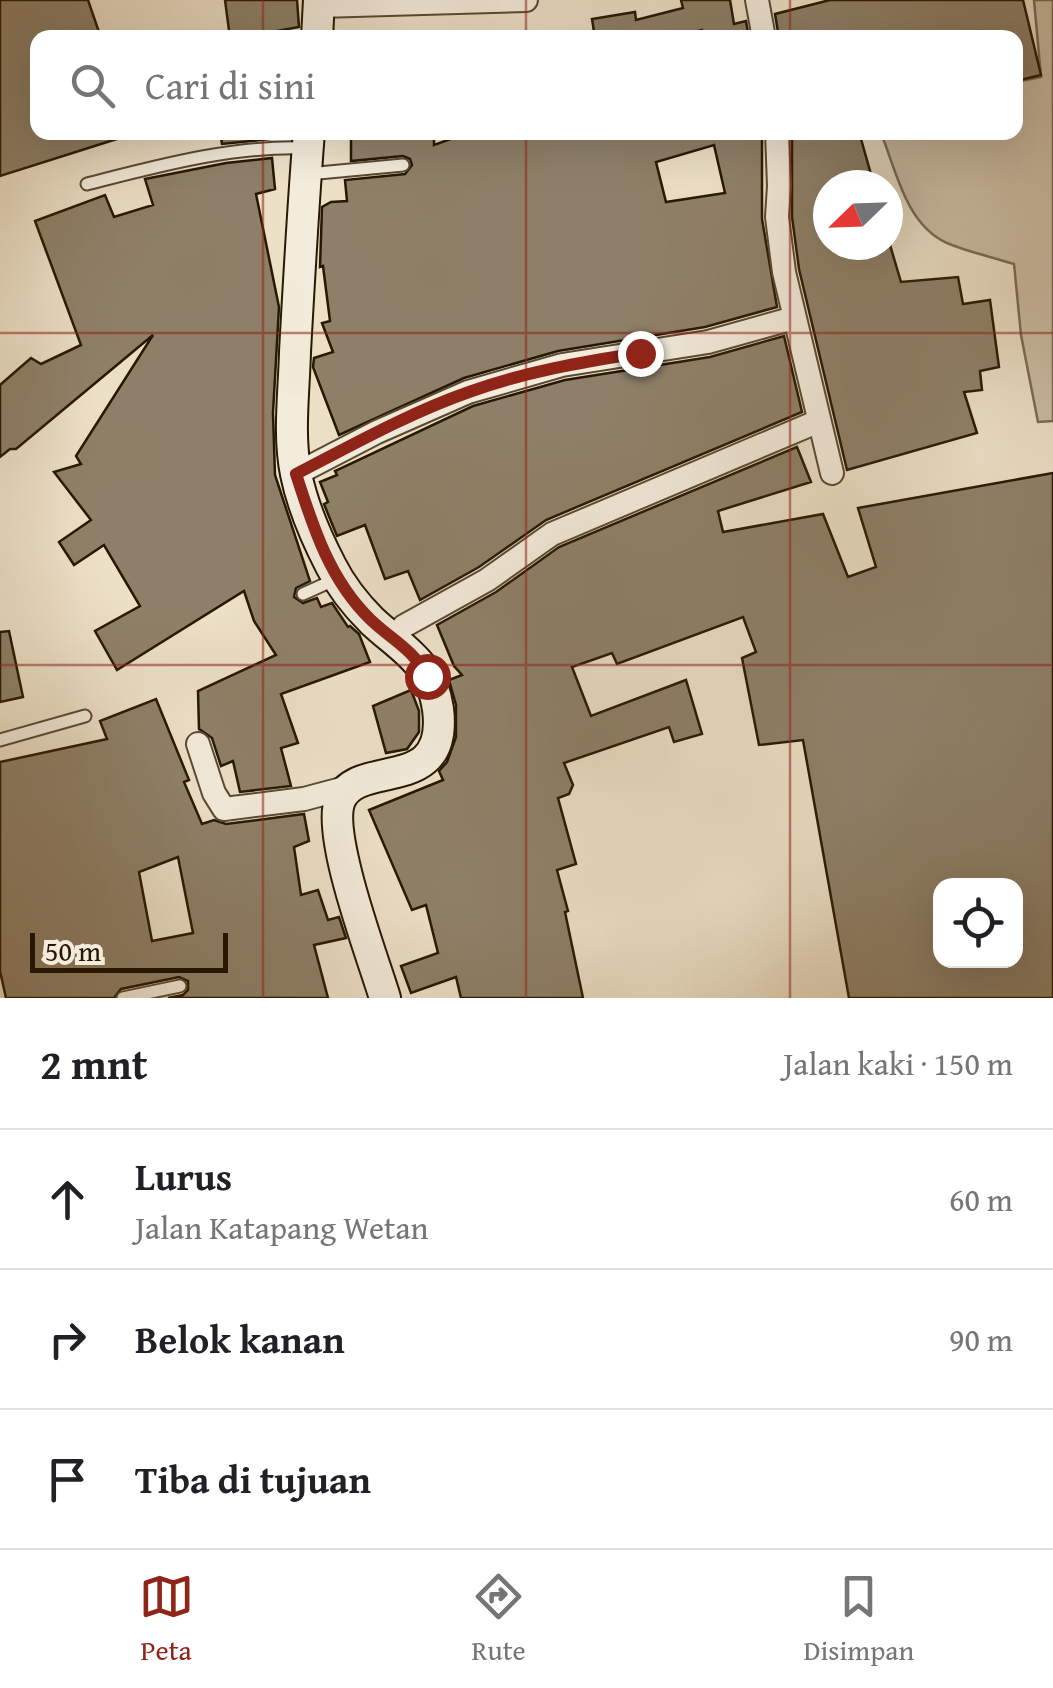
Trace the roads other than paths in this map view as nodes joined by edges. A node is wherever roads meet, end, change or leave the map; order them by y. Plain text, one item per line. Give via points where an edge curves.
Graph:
1 (526, 0) edge
2 (756, 0) edge
3 (496, 2) edge
4 (320, 3) edge
5 (318, 30) edge
6 (762, 30) edge
7 (777, 140) edge
8 (308, 151) edge
9 (403, 165) dead end
10 (87, 184) dead end
11 (794, 318) junction
12 (819, 420) junction
13 (832, 473) dead end
14 (296, 474) junction
15 (338, 578) junction
16 (302, 594) dead end
17 (393, 638) junction
18 (85, 716) dead end
19 (0, 740) edge
20 (198, 744) dead end
21 (349, 787) junction
22 (180, 986) dead end
23 (124, 998) edge
24 (385, 998) edge

1 - 3 street
2 - 6 street
3 - 4 street
4 - 5 street
7 - 11 street via 777,216
8 - 9 lane
8 - 10 lane via 280,147 204,158
8 - 14 street via 292,416
11 - 12 street
11 - 14 street via 468,392
12 - 13 street
12 - 17 street via 552,534
14 - 15 street
15 - 16 lane
15 - 17 street
17 - 21 street via 412,653 434,688 437,740 408,771
18 - 19 lane
20 - 21 street via 224,809
21 - 24 street via 340,798 336,828
22 - 23 lane

